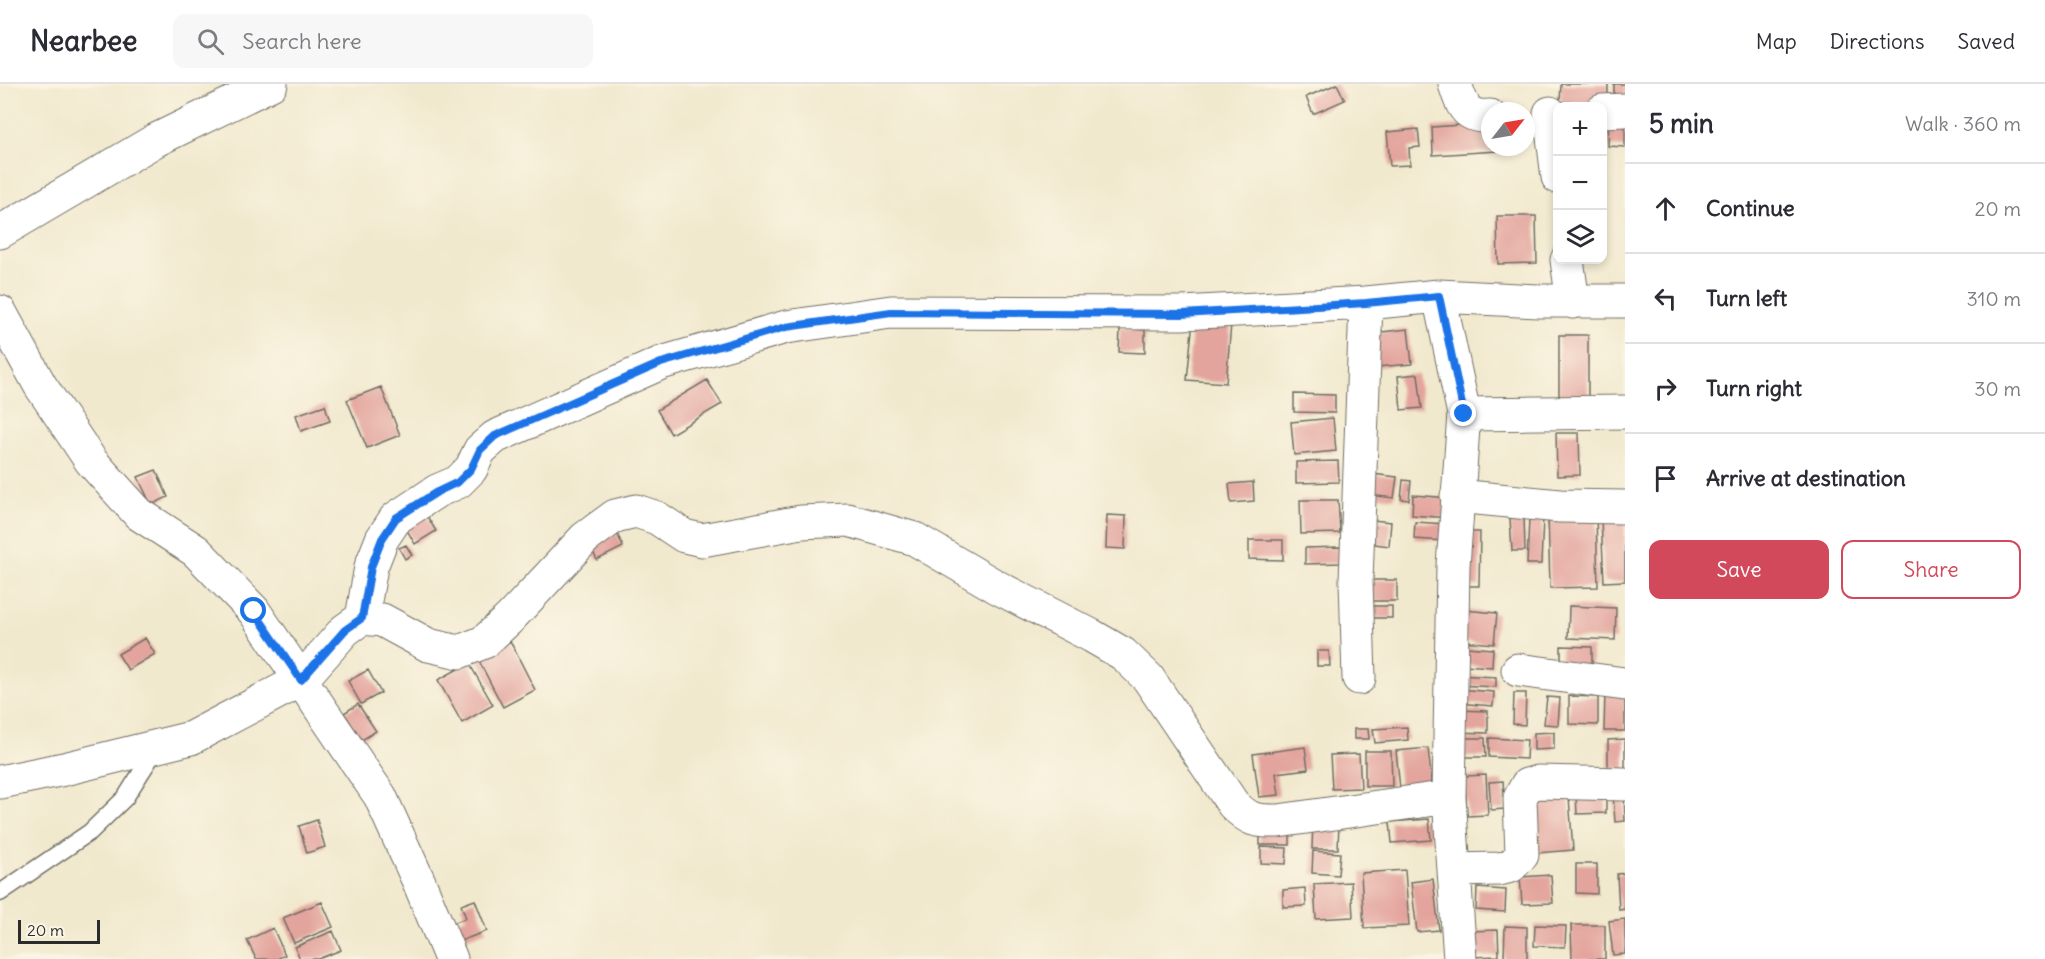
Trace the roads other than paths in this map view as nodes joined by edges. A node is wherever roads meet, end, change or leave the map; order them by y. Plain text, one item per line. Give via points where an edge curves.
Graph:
1 (271, 84) edge
2 (1455, 84) edge
3 (1625, 110) edge
4 (1607, 111) edge
5 (1544, 114) edge
6 (1481, 117) edge
7 (1553, 158) edge
8 (0, 232) edge
9 (1568, 264) edge
10 (1439, 296) junction
11 (1625, 301) edge
12 (1572, 302) junction
13 (1366, 303) junction
14 (0, 312) edge
15 (1625, 412) edge
16 (1464, 414) junction
17 (1457, 496) junction
18 (1625, 507) edge
19 (362, 618) junction
20 (1518, 670) dead end
21 (1359, 678) dead end
22 (301, 680) junction
23 (1625, 684) edge
24 (158, 746) junction
25 (0, 782) edge
26 (1625, 783) edge
27 (1449, 797) junction
28 (1455, 870) junction
29 (0, 893) edge
30 (451, 959) edge
31 (1460, 959) edge

1 - 8 street via 156,140
2 - 6 street via 1466,110
3 - 4 street
5 - 7 street
9 - 12 street
10 - 12 street
10 - 13 street
10 - 16 street
11 - 12 street
13 - 19 street via 1182,314 891,312 786,327 661,363 495,436 458,482 396,518 371,567
13 - 21 street via 1356,581
14 - 22 street via 40,385 91,461 139,514 196,551 254,611
15 - 16 street
16 - 17 street
17 - 18 street via 1560,506
17 - 27 street
19 - 22 street via 345,630
19 - 27 street via 382,620 428,645 459,652 484,642 585,538 615,516 636,511 657,518 684,536 702,540 801,522 848,520 915,538 1123,654 1148,678 1245,816 1256,821 1278,821
20 - 23 street
22 - 24 street via 190,738
22 - 30 street via 380,796
24 - 25 street
24 - 29 lane via 125,798 90,832
26 - 28 street via 1527,785 1520,798 1522,855 1511,866 1498,869
27 - 28 street
28 - 31 street

